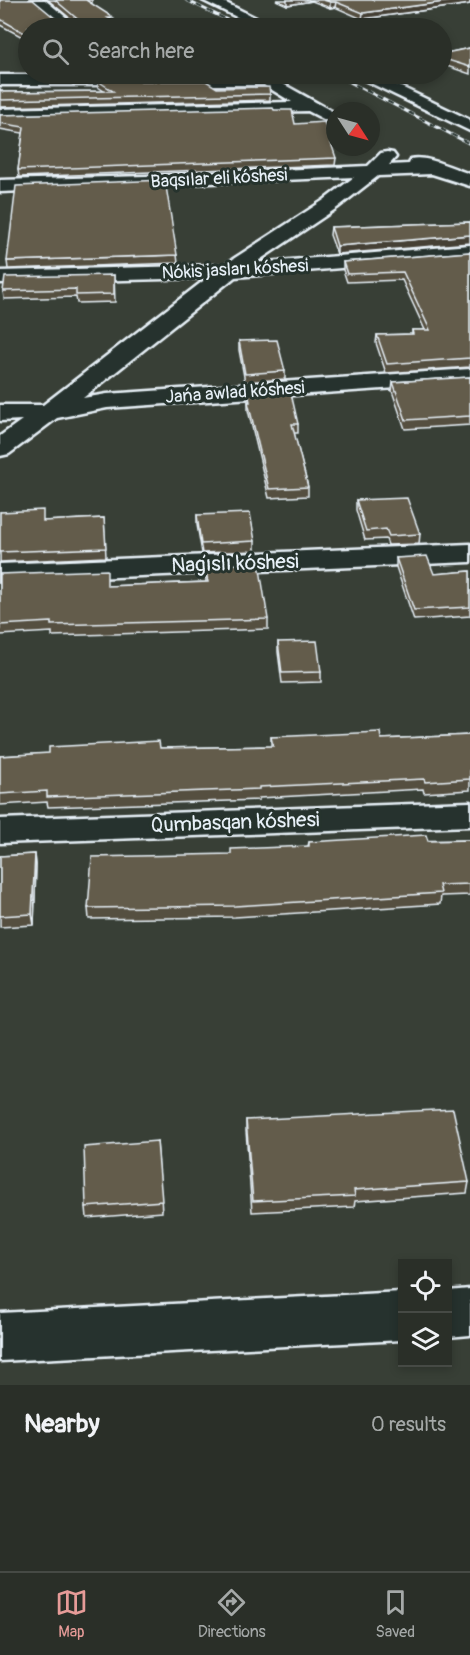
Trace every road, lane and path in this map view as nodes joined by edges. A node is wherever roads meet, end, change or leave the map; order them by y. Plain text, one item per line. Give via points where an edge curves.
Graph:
1 (37, 0) edge
2 (210, 0) edge
3 (60, 18) edge
4 (248, 18) edge
5 (18, 79) edge
6 (0, 80) edge
7 (274, 84) edge
8 (384, 84) edge
9 (314, 106) junction
10 (0, 114) edge
11 (326, 114) edge
12 (470, 126) edge
13 (377, 159) junction
14 (470, 180) edge
15 (0, 186) edge
16 (470, 251) edge
17 (229, 272) junction
18 (0, 277) edge
19 (470, 376) edge
20 (0, 412) edge
21 (51, 412) junction
22 (0, 448) edge
23 (470, 553) edge
24 (0, 573) edge
25 (470, 814) edge
26 (0, 831) edge
27 (470, 1312) edge
28 (452, 1314) edge
29 (398, 1316) edge
30 (0, 1337) edge

1 - 3 street
2 - 4 street
5 - 6 street
7 - 9 street
8 - 12 street
9 - 10 street
9 - 11 street
13 - 14 street, Baqsılar eli kóshesi via 437,168
13 - 15 street, Baqsılar eli kóshesi via 146,182
13 - 17 street via 362,182
16 - 17 street, Nókis jasları kóshesi
17 - 18 street, Nókis jasları kóshesi
17 - 21 street
19 - 21 street, Jańa awlad kóshesi via 107,401
20 - 21 street, Jańa awlad kóshesi
21 - 22 street
23 - 24 street, Naǵıslı kóshesi
25 - 26 street, Qumbasqan kóshesi
27 - 28 street
29 - 30 street

